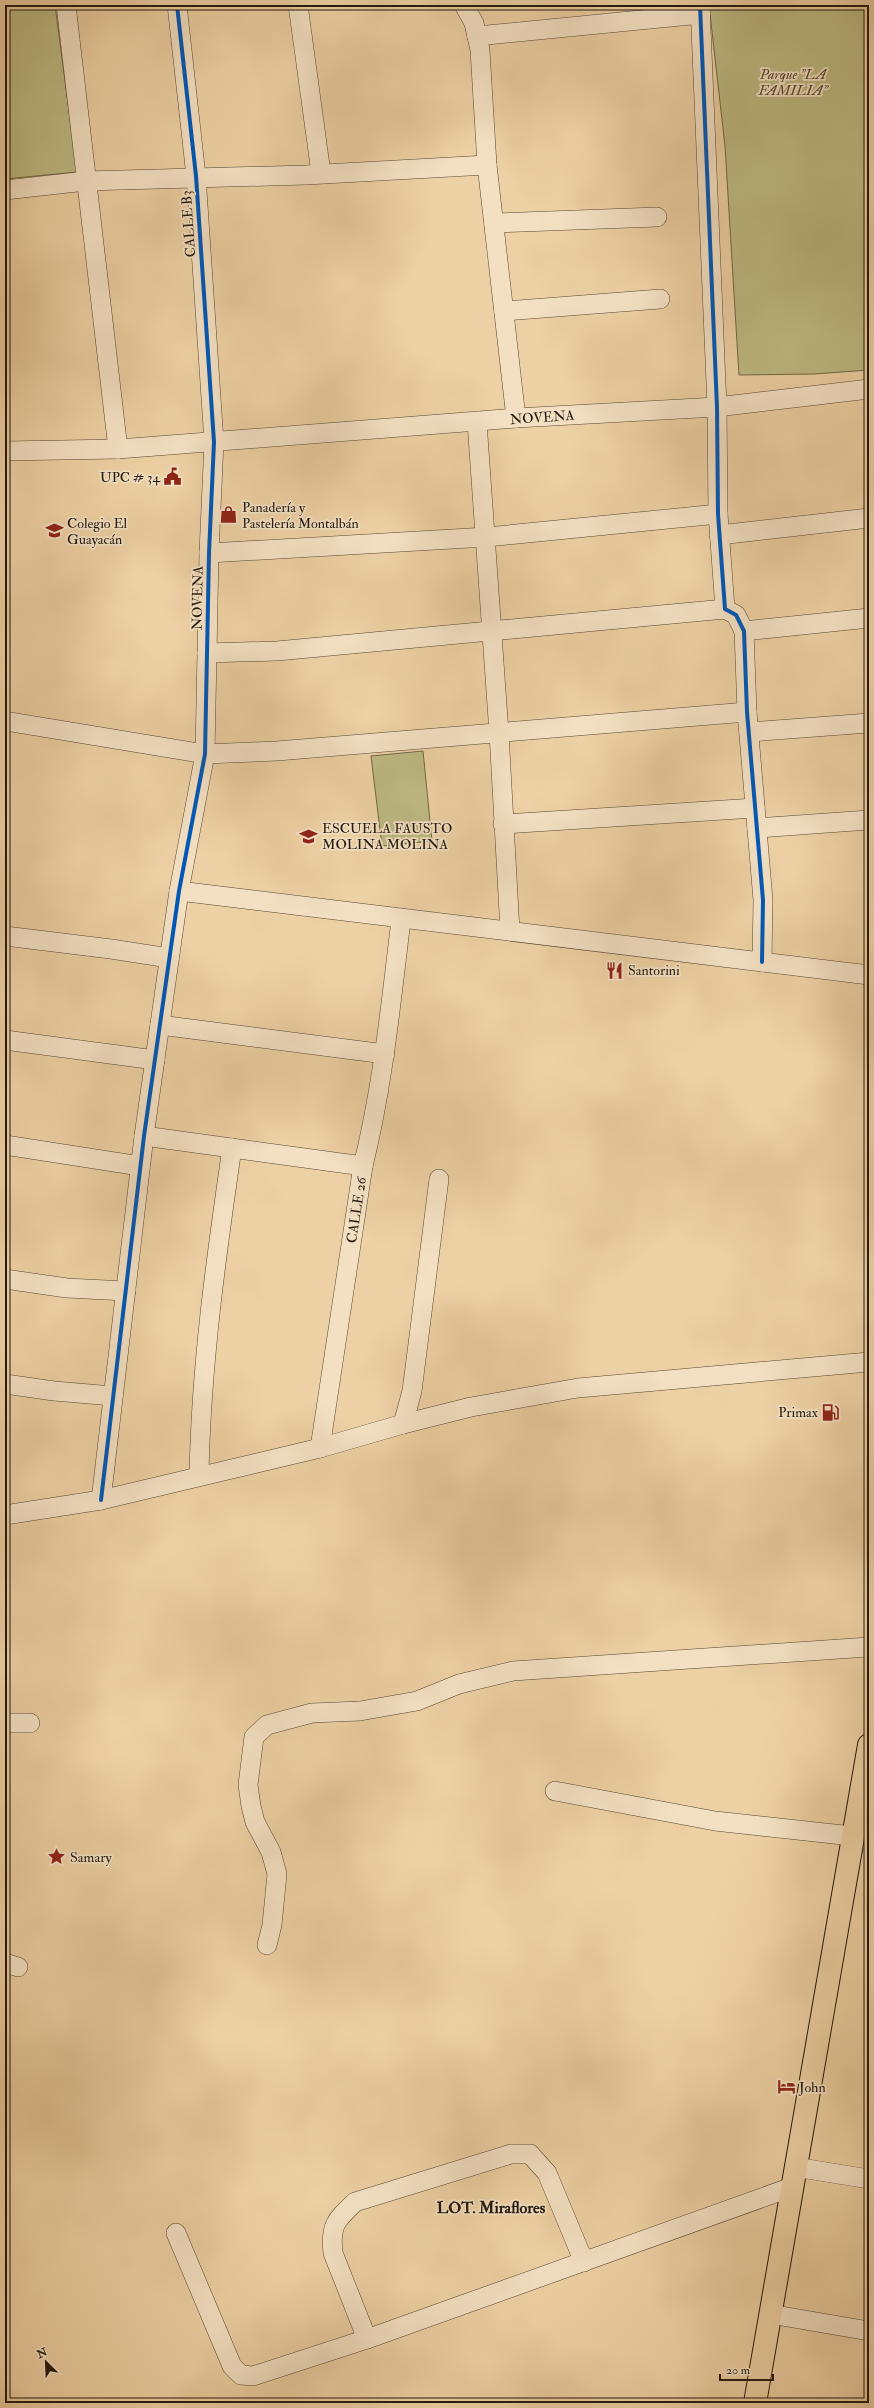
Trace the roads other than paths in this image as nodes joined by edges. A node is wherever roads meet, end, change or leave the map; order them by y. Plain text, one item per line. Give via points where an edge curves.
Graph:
1 (66, 5) edge
2 (177, 5) edge
3 (298, 5) edge
4 (464, 5) edge
5 (701, 9) edge
6 (477, 36) junction
7 (487, 165) junction
8 (321, 173) junction
9 (196, 176) junction
10 (86, 181) junction
11 (5, 190) edge
12 (657, 217) dead end
13 (494, 223) junction
14 (660, 299) dead end
15 (504, 311) junction
16 (869, 389) edge
17 (717, 407) junction
18 (516, 418) junction
19 (477, 422) junction
20 (214, 442) junction
21 (118, 449) junction
22 (5, 451) edge
23 (718, 514) junction
24 (869, 518) edge
25 (719, 535) junction
26 (487, 537) junction
27 (209, 553) junction
28 (725, 609) junction
29 (869, 618) edge
30 (491, 629) junction
31 (744, 631) junction
32 (207, 653) junction
33 (747, 712) junction
34 (5, 720) edge
35 (869, 723) edge
36 (749, 732) junction
37 (499, 733) junction
38 (205, 754) junction
39 (755, 808) junction
40 (869, 820) edge
41 (504, 824) junction
42 (757, 828) junction
43 (179, 891) junction
44 (401, 920) junction
45 (510, 931) junction
46 (5, 936) edge
47 (169, 958) junction
48 (762, 962) junction
49 (869, 975) edge
50 (160, 1025) junction
51 (5, 1040) edge
52 (385, 1054) junction
53 (155, 1060) junction
54 (144, 1136) junction
55 (5, 1145) edge
56 (232, 1148) junction
57 (140, 1166) junction
58 (363, 1166) junction
59 (439, 1179) dead end
60 (5, 1279) edge
61 (126, 1291) junction
62 (869, 1362) edge
63 (5, 1384) edge
64 (113, 1396) junction
65 (403, 1424) junction
66 (320, 1448) junction
67 (199, 1476) junction
68 (101, 1500) junction
69 (5, 1515) edge
70 (869, 1647) edge
71 (5, 1723) edge
72 (30, 1723) dead end
73 (869, 1745) edge
74 (865, 1784) edge
75 (555, 1791) dead end
76 (852, 1836) junction
77 (267, 1945) dead end
78 (793, 2177) junction
79 (869, 2179) edge
80 (176, 2233) dead end
81 (584, 2262) junction
82 (770, 2314) junction
83 (869, 2330) edge
84 (367, 2339) junction
85 (755, 2403) edge

1 - 10 street
2 - 9 street, CALLE B3
3 - 8 street
4 - 6 street
5 - 6 street
5 - 17 street
6 - 7 street
7 - 8 street
7 - 13 street
8 - 9 street
9 - 10 street
9 - 20 street, CALLE B3
10 - 11 street
10 - 21 street
12 - 13 street
13 - 15 street
14 - 15 street
15 - 18 street
16 - 17 street, NOVENA
17 - 18 street, NOVENA
17 - 23 street
18 - 19 street, NOVENA
19 - 20 street, NOVENA
19 - 26 street
20 - 21 street, NOVENA
20 - 27 street, NOVENA
21 - 22 street, NOVENA
23 - 25 street
23 - 26 street
24 - 25 street
25 - 28 street
26 - 27 street
26 - 30 street
27 - 32 street, NOVENA
28 - 30 street
28 - 31 street via 736,615
29 - 31 street
30 - 32 street via 277,651
30 - 37 street
31 - 33 street
32 - 38 street, NOVENA
33 - 36 street
33 - 37 street
34 - 38 street
35 - 36 street
36 - 39 street
37 - 38 street via 277,751
37 - 41 street
38 - 43 street, NOVENA
39 - 41 street
39 - 42 street
40 - 42 street
41 - 45 street
42 - 48 street via 763,900
43 - 44 street
43 - 47 street, NOVENA
44 - 45 street
44 - 52 street
45 - 48 street
46 - 47 street
47 - 50 street, NOVENA
48 - 49 street
50 - 52 street
50 - 53 street, NOVENA
51 - 53 street
52 - 58 street via 374,1122
53 - 54 street, NOVENA
54 - 56 street, CALLE 26
54 - 57 street, NOVENA
55 - 57 street
56 - 58 street, CALLE 26
56 - 67 street via 208,1315 200,1408
57 - 61 street, NOVENA
58 - 66 street, CALLE 26
59 - 65 street via 412,1391
60 - 61 street via 67,1288
61 - 64 street, NOVENA
62 - 65 street via 578,1388 471,1407
63 - 64 street via 54,1392
64 - 68 street, NOVENA
65 - 66 street
66 - 67 street
67 - 68 street
68 - 69 street
70 - 77 street via 513,1671 459,1684 418,1700 360,1711 312,1713 267,1725 254,1737 248,1785 255,1822 270,1852 277,1874 272,1925
71 - 72 street
73 - 74 main road
74 - 76 main road
75 - 76 street via 715,1821
76 - 78 main road
78 - 79 street
78 - 81 street
78 - 82 main road
80 - 84 street via 232,2366 241,2375 253,2376
81 - 84 street
81 - 84 street via 547,2173 530,2154 511,2154 355,2202 336,2220 332,2238 333,2253
82 - 83 street
82 - 85 main road

